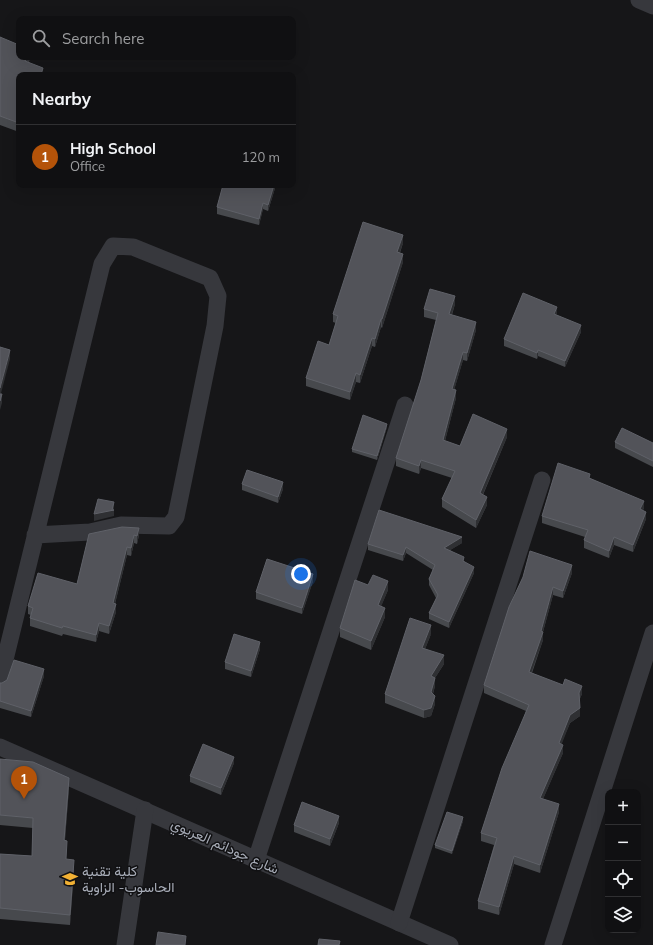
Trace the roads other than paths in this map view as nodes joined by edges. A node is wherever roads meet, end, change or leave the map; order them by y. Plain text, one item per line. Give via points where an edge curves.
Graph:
1 (639, 0) edge
2 (653, 6) edge
3 (405, 405) dead end
4 (542, 480) dead end
5 (35, 535) junction
6 (653, 633) edge
7 (0, 680) edge
8 (0, 747) edge
9 (145, 810) junction
10 (256, 860) junction
11 (399, 923) junction
12 (125, 945) edge
13 (450, 945) edge
14 (553, 945) edge

1 - 2 street
3 - 10 street
4 - 11 street
5 - 5 street via 102,264 113,246 133,247 210,278 218,296 215,326 176,517 169,526 121,525 90,532
5 - 7 street
6 - 14 street
8 - 9 street, شارع جودائم العريوي
9 - 10 street, شارع جودائم العريوي
9 - 12 street
10 - 11 street, شارع جودائم العريوي
11 - 13 street, شارع جودائم العريوي

